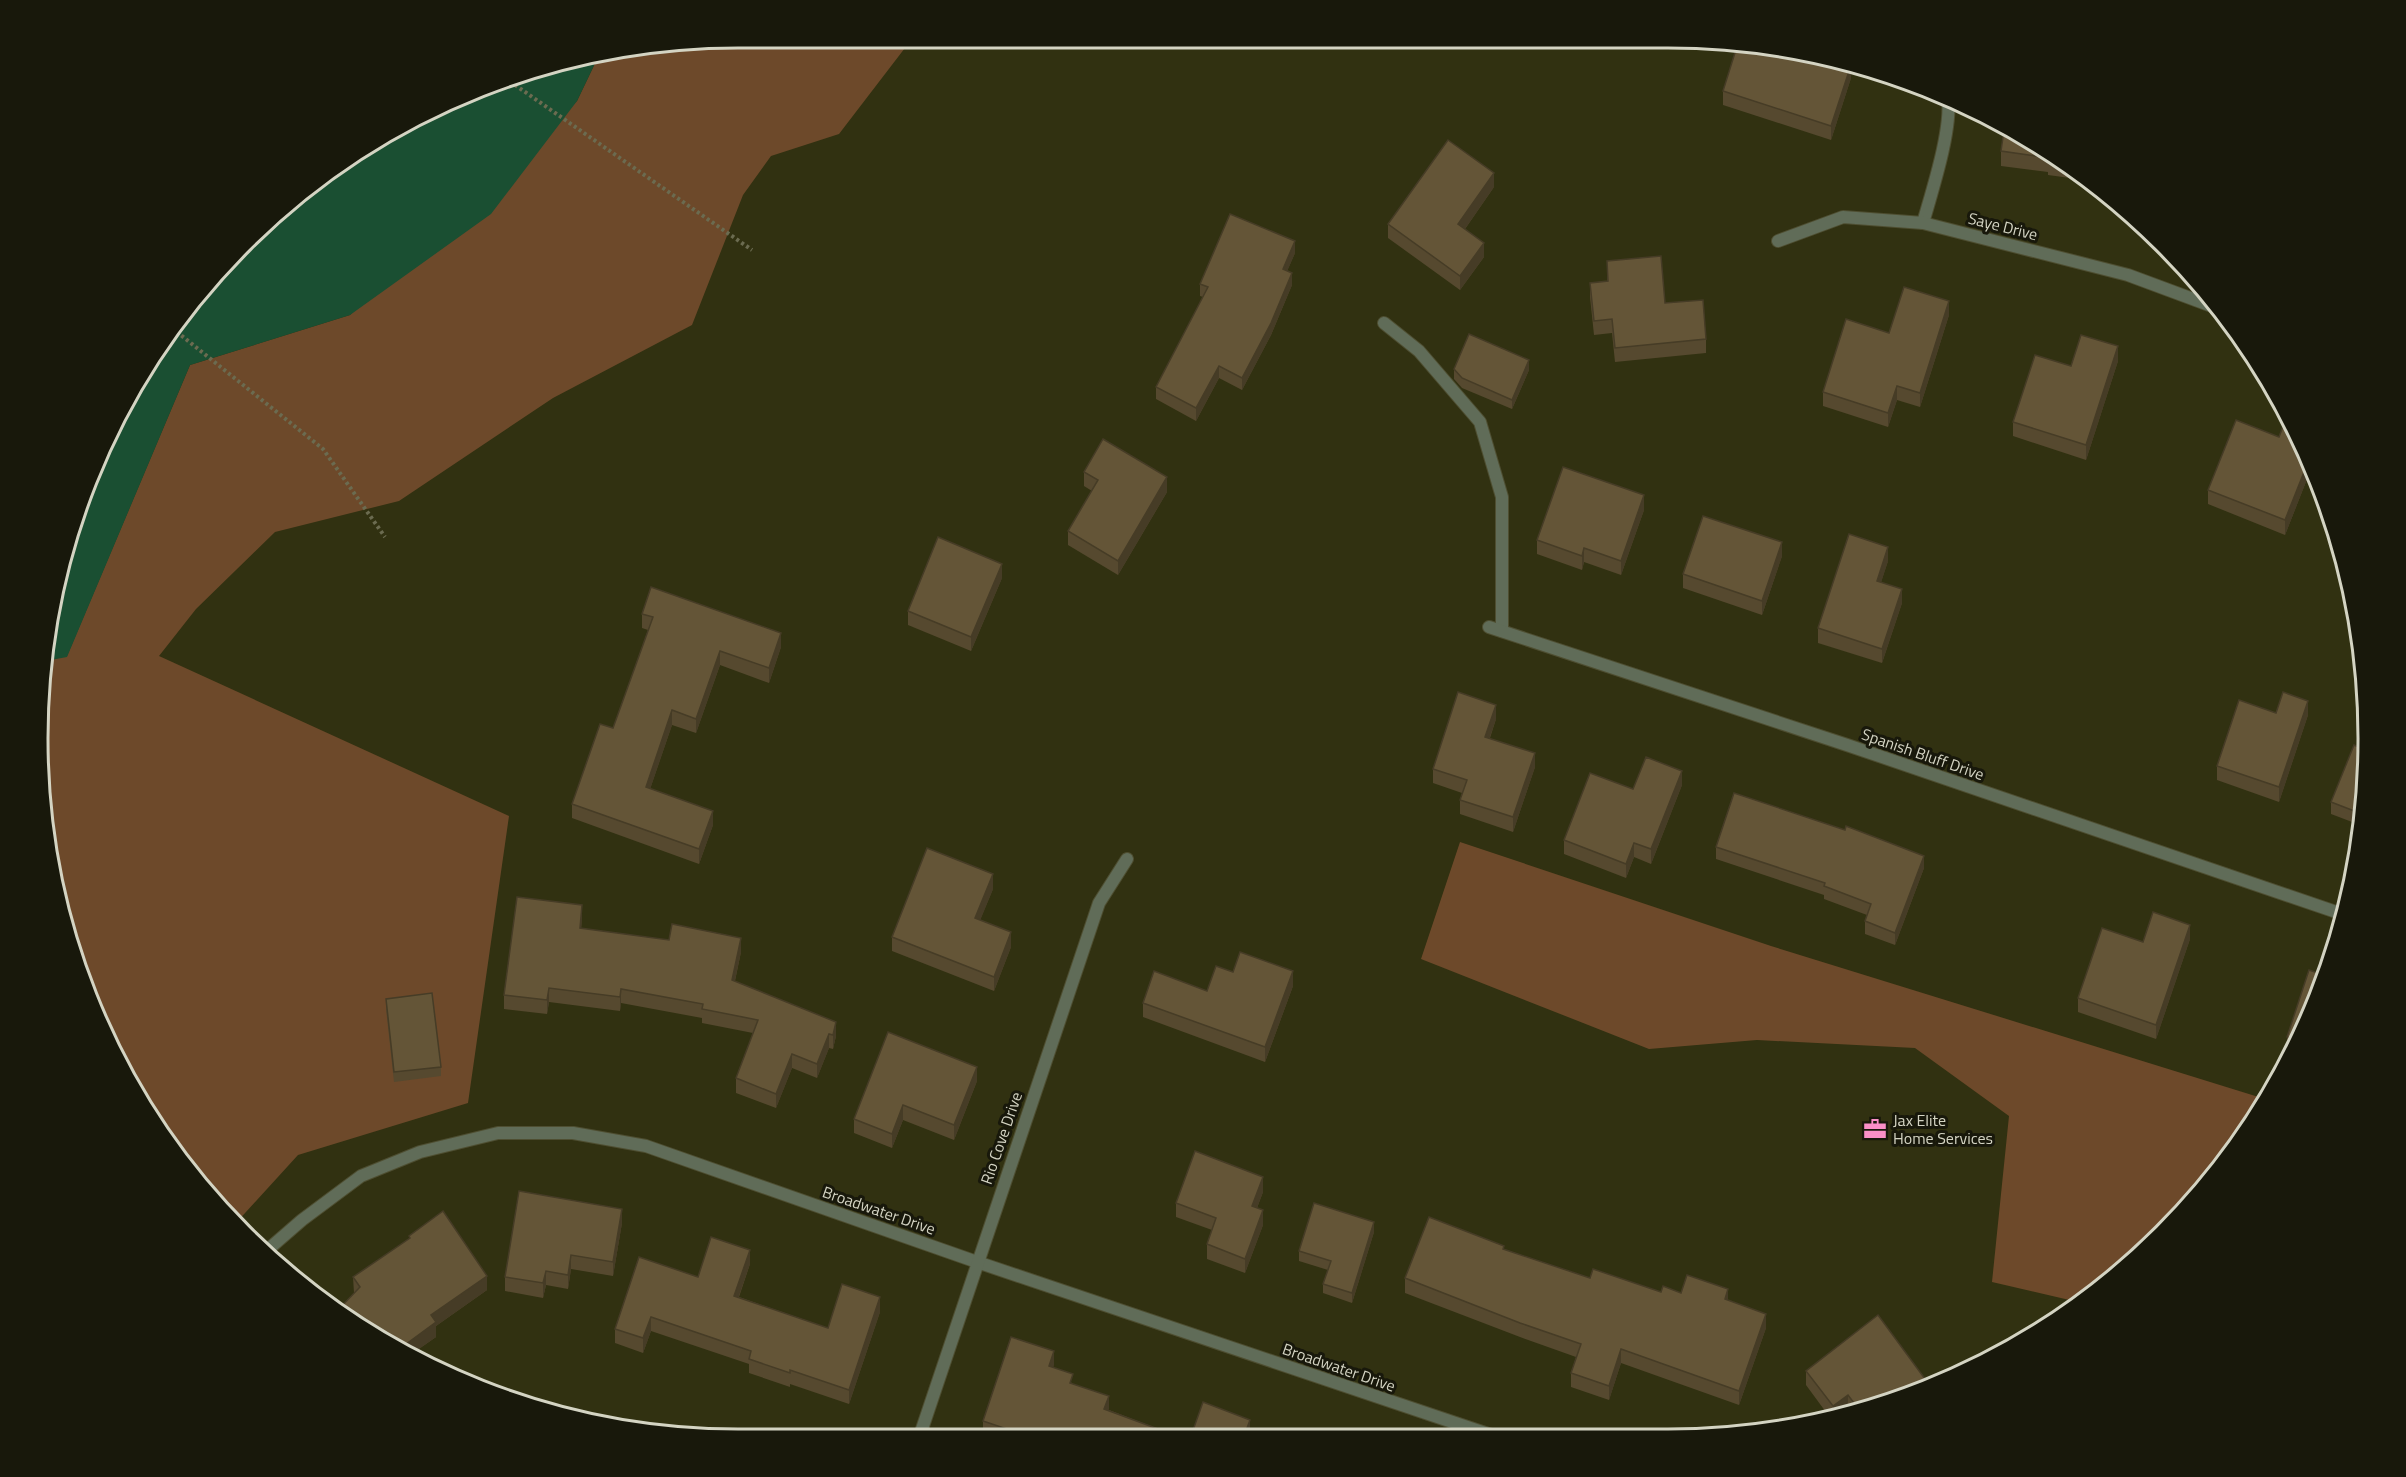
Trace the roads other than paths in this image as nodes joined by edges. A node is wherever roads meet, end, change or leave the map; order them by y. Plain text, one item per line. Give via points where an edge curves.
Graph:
1 (1949, 108) edge
2 (1923, 223) junction
3 (1778, 241) dead end
4 (2203, 303) edge
5 (1384, 323) dead end
6 (1490, 627) dead end
7 (1502, 631) junction
8 (1127, 859) dead end
9 (2335, 912) edge
10 (271, 1247) edge
11 (977, 1262) junction
12 (922, 1429) edge
13 (1473, 1429) edge

1 - 2 street
2 - 3 street, Saye Drive via 1843,217
2 - 4 street, Saye Drive via 2128,275
5 - 7 street via 1419,351 1480,423 1502,497
6 - 7 street, Spanish Bluff Drive
7 - 9 street, Spanish Bluff Drive
8 - 11 street, Rio Cove Drive via 1099,903
10 - 11 street, Broadwater Drive via 361,1176 420,1152 498,1133 573,1133 646,1146
11 - 12 street, Rio Cove Drive
11 - 13 street, Broadwater Drive

